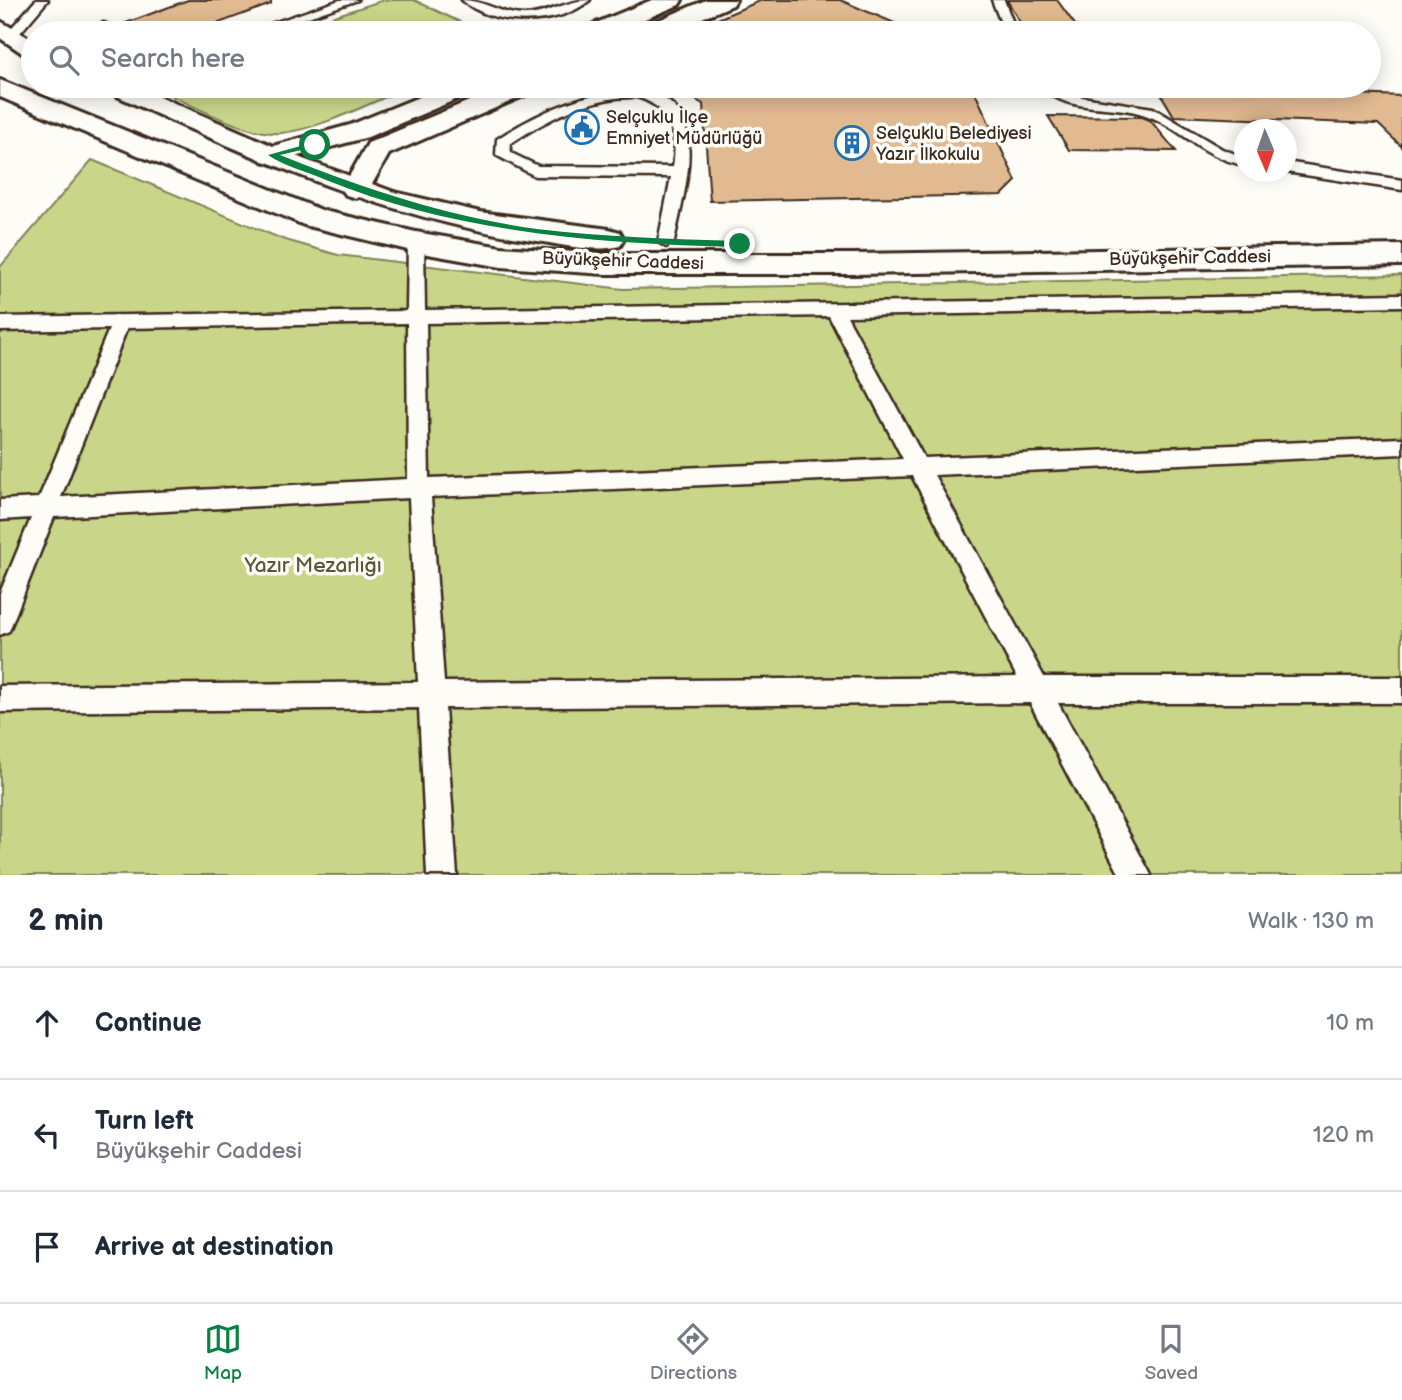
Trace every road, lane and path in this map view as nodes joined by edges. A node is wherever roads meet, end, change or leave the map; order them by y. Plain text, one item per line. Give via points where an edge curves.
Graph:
1 (41, 0) edge
2 (352, 0) edge
3 (468, 0) edge
4 (584, 0) edge
5 (671, 0) edge
6 (725, 0) edge
7 (998, 0) edge
8 (32, 21) edge
9 (287, 21) edge
10 (621, 21) edge
11 (676, 21) edge
12 (1007, 21) edge
13 (0, 88) edge
14 (21, 97) edge
15 (24, 98) edge
16 (142, 98) edge
17 (445, 98) edge
18 (491, 98) edge
19 (599, 98) edge
20 (651, 98) edge
21 (1077, 98) edge
22 (368, 140) junction
23 (272, 155) junction
24 (1234, 157) edge
25 (1297, 169) edge
26 (678, 172) junction
27 (1402, 185) edge
28 (356, 189) junction
29 (1402, 239) edge
30 (416, 242) junction
31 (666, 242) junction
32 (1402, 255) edge
33 (1402, 300) edge
34 (834, 309) junction
35 (417, 317) junction
36 (121, 321) junction
37 (0, 324) edge
38 (1402, 446) edge
39 (916, 467) junction
40 (419, 488) junction
41 (45, 508) junction
42 (0, 510) edge
43 (0, 623) edge
44 (1035, 690) junction
45 (1402, 691) edge
46 (431, 697) junction
47 (0, 699) edge
48 (442, 875) edge
49 (1136, 875) edge

1 - 8 lane
2 - 9 lane
3 - 4 lane via 506,18 527,20
5 - 10 street
6 - 11 street
7 - 12 lane
13 - 14 street, Büyükşehir Caddesi
15 - 30 street, Büyükşehir Caddesi via 315,218
16 - 23 street, Büyükşehir Caddesi
17 - 22 street
18 - 22 street
19 - 26 lane via 518,130 502,142 504,155 535,171
20 - 26 lane via 671,111 682,133
21 - 24 lane via 1150,112 1199,145
22 - 23 street
22 - 28 street
23 - 28 street, Büyükşehir Caddesi
25 - 27 lane
26 - 31 lane
28 - 31 street, Büyükşehir Caddesi via 535,232
29 - 31 street, Büyükşehir Caddesi via 818,245
30 - 32 street, Büyükşehir Caddesi via 501,257 605,264
30 - 35 lane
33 - 34 lane
34 - 35 lane
34 - 39 lane
35 - 36 lane
35 - 40 lane
36 - 37 lane
36 - 41 lane
38 - 39 lane
39 - 40 lane
39 - 44 lane
40 - 41 lane
40 - 46 lane
41 - 42 lane
41 - 43 lane
44 - 45 lane
44 - 46 lane
44 - 49 lane
46 - 47 lane
46 - 48 lane

